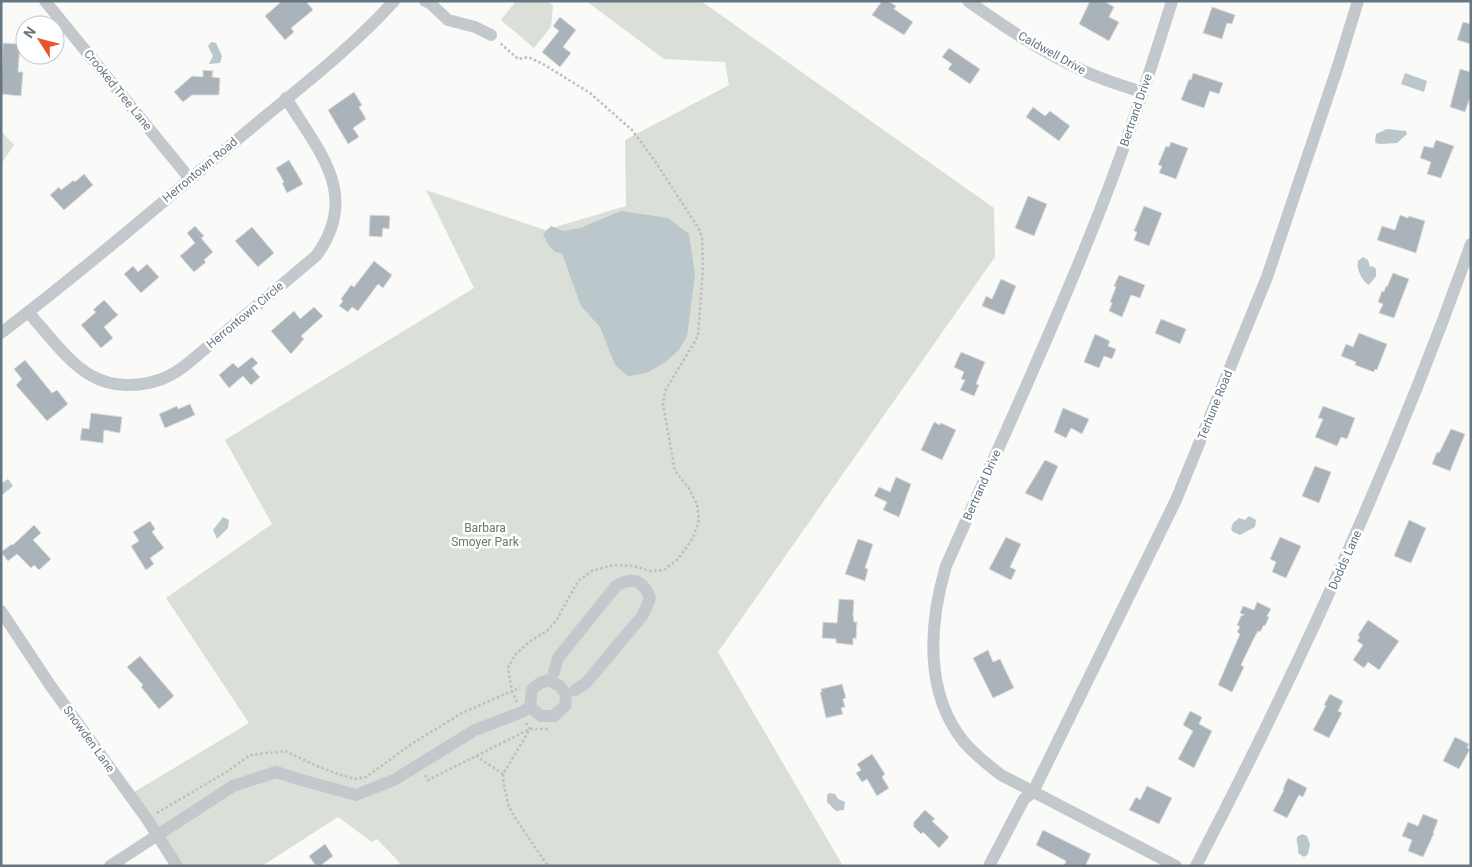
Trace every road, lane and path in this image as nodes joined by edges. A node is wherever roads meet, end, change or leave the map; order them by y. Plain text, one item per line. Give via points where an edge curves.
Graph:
1 (45, 1) edge
2 (394, 1) edge
3 (425, 1) edge
4 (968, 1) edge
5 (1172, 1) edge
6 (1358, 1) edge
7 (491, 35) joint
8 (1142, 92) junction
9 (286, 98) junction
10 (190, 179) junction
11 (1471, 244) edge
12 (28, 312) junction
13 (1, 333) edge
14 (1, 611) edge
15 (554, 672) dead end
16 (575, 690) dead end
17 (512, 691) junction
18 (526, 709) junction
19 (476, 756) dead end
20 (503, 774) junction
21 (1033, 792) junction
22 (147, 818) junction
23 (158, 835) junction
24 (110, 866) edge
25 (178, 866) edge
26 (548, 866) edge
27 (989, 866) edge
28 (1176, 866) edge
29 (1196, 866) edge

1 - 10 street, Crooked Tree Lane
2 - 9 street, Herrontown Road via 356,39
3 - 7 street via 448,20
4 - 8 street, Caldwell Drive via 1060,60
5 - 8 street, Bertrand Drive
6 - 21 street, Terhune Road via 1260,295 1176,500
7 - 17 path via 518,59 528,57 543,64 590,93 632,130 699,229 703,268 698,336 665,391 663,405 675,471 697,504 699,520 693,538 678,559 664,570 613,565 592,571 578,581 556,621 515,655 508,668
8 - 21 street, Bertrand Drive via 1092,232 1059,312 946,566 935,615 933,647 939,692 954,727 982,761 1001,776
9 - 10 street, Herrontown Road
9 - 12 street, Herrontown Circle via 331,174 336,191 333,227 316,256 202,351 162,379 141,384 107,382 77,366
10 - 12 street, Herrontown Road
11 - 29 street, Dodds Lane via 1402,424 1341,569 1275,712
12 - 13 street, Herrontown Road
14 - 22 street, Snowden Lane via 50,685
15 - 16 street via 558,658 616,586 636,580 646,588 650,598 643,614 586,683
17 - 18 path
17 - 22 path via 462,713 413,742 366,777 355,779 319,768 285,751 250,755
18 - 20 path via 530,729
18 - 23 street via 475,730 394,780 356,795 276,772 233,786
19 - 20 path
20 - 26 path via 509,807
21 - 27 street, Terhune Road via 1024,799
21 - 28 street, Bertrand Drive
22 - 23 street, Snowden Lane
23 - 24 street
23 - 25 street, Snowden Lane

